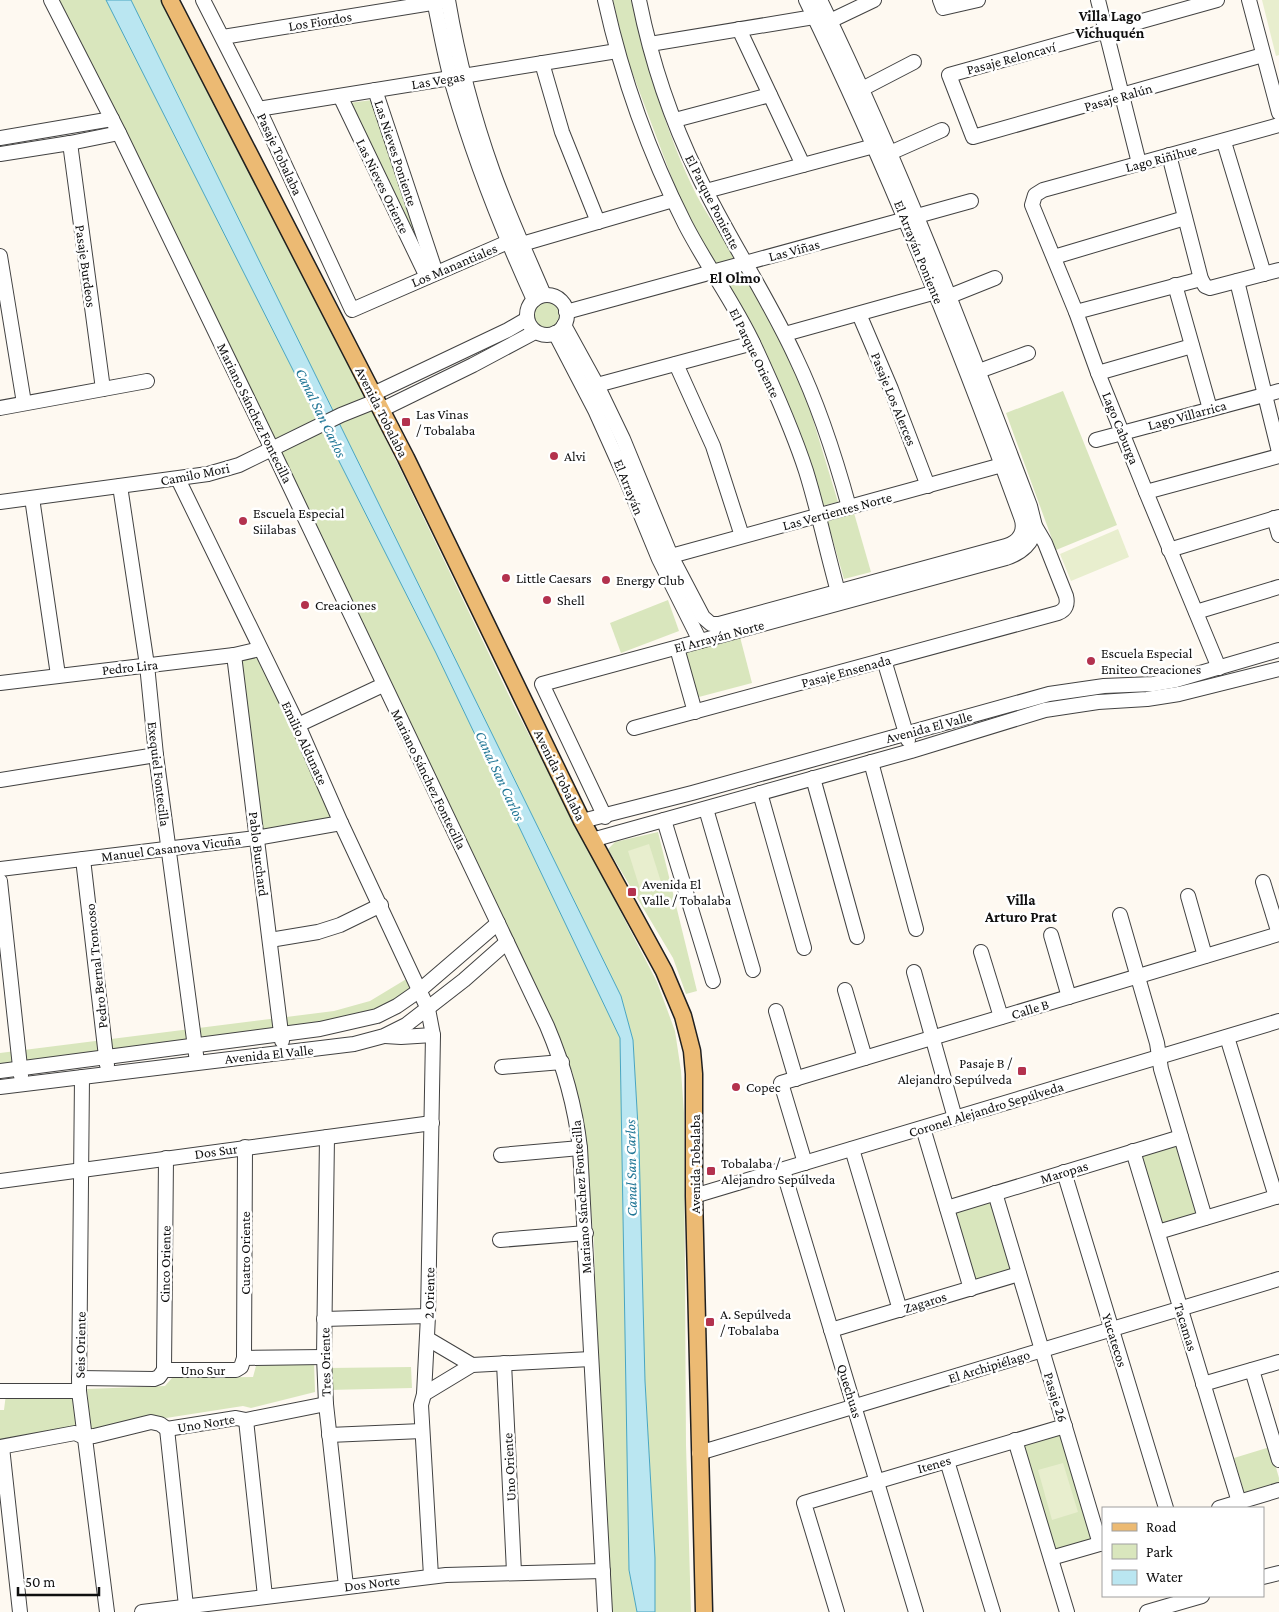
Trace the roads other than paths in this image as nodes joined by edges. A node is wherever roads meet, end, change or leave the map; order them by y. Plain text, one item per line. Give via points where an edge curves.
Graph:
1 (51, 0) edge
2 (170, 0) edge
3 (203, 0) edge
4 (441, 0) edge
5 (605, 0) edge
6 (639, 0) edge
7 (806, 0) edge
8 (820, 0) edge
9 (874, 0) edge
10 (940, 0) edge
11 (978, 0) edge
12 (1098, 0) edge
13 (1218, 0) edge
14 (1249, 0) edge
15 (814, 16) junction
16 (830, 21) junction
17 (739, 29) junction
18 (1106, 31) junction
19 (223, 37) junction
20 (650, 44) junction
21 (617, 50) junction
22 (1263, 55) junction
23 (914, 62) dead end
24 (542, 63) junction
25 (457, 77) junction
26 (862, 89) junction
27 (375, 90) junction
28 (770, 95) junction
29 (1123, 95) junction
30 (340, 96) junction
31 (258, 109) junction
32 (1279, 113) edge
33 (112, 119) junction
34 (675, 120) junction
35 (1279, 125) edge
36 (942, 130) dead end
37 (119, 133) junction
38 (973, 137) joint
39 (0, 138) edge
40 (1224, 142) junction
41 (70, 144) junction
42 (874, 146) junction
43 (890, 153) junction
44 (0, 154) edge
45 (1169, 155) junction
46 (1139, 163) junction
47 (803, 165) junction
48 (1043, 190) joint
49 (706, 191) junction
50 (673, 200) junction
51 (971, 201) dead end
52 (911, 218) junction
53 (1185, 218) junction
54 (598, 222) junction
55 (515, 243) junction
56 (0, 256) edge
57 (1054, 257) junction
58 (745, 263) junction
59 (1279, 270) edge
60 (712, 272) junction
61 (1264, 274) junction
62 (432, 275) junction
63 (996, 278) dead end
64 (1237, 281) junction
65 (1206, 283) junction
66 (1175, 285) junction
67 (936, 292) junction
68 (950, 296) junction
69 (539, 298) junction
70 (352, 310) joint
71 (1076, 312) junction
72 (860, 314) junction
73 (527, 320) junction
74 (562, 323) junction
75 (535, 332) junction
76 (785, 334) junction
77 (753, 343) junction
78 (1192, 346) junction
79 (1028, 352) dead end
80 (437, 364) junction
81 (676, 364) junction
82 (979, 371) junction
83 (1098, 373) junction
84 (444, 378) junction
85 (147, 381) dead end
86 (597, 385) junction
87 (103, 389) junction
88 (1279, 391) edge
89 (1264, 394) junction
90 (376, 402) junction
91 (24, 403) junction
92 (0, 408) edge
93 (1210, 409) junction
94 (1123, 433) junction
95 (1096, 440) dead end
96 (272, 449) junction
97 (1279, 452) edge
98 (1279, 456) edge
99 (1002, 465) junction
100 (178, 479) junction
101 (120, 486) junction
102 (928, 486) junction
103 (1146, 492) junction
104 (32, 498) junction
105 (0, 502) edge
106 (849, 507) junction
107 (1025, 508) junction
108 (819, 515) junction
109 (1277, 518) edge
110 (1035, 526) junction
111 (1021, 535) joint
112 (1279, 535) edge
113 (742, 536) junction
114 (1169, 550) junction
115 (1048, 551) junction
116 (1018, 553) junction
117 (671, 556) junction
118 (893, 583) junction
119 (1279, 587) edge
120 (839, 597) junction
121 (1196, 612) junction
122 (1058, 613) joint
123 (710, 624) joint
124 (700, 641) junction
125 (677, 648) junction
126 (260, 649) junction
127 (1279, 650) edge
128 (234, 655) junction
129 (884, 660) junction
130 (1234, 664) junction
131 (147, 665) junction
132 (1219, 668) junction
133 (1279, 669) edge
134 (58, 675) junction
135 (1240, 680) junction
136 (0, 683) edge
137 (542, 684) joint
138 (384, 685) junction
139 (695, 712) junction
140 (298, 725) junction
141 (634, 728) dead end
142 (906, 733) junction
143 (911, 751) junction
144 (156, 754) junction
145 (871, 762) junction
146 (814, 778) junction
147 (0, 780) edge
148 (692, 793) junction
149 (760, 793) junction
150 (706, 809) junction
151 (605, 816) junction
152 (682, 816) junction
153 (664, 820) junction
154 (582, 822) junction
155 (341, 823) junction
156 (256, 838) junction
157 (592, 840) junction
158 (168, 848) junction
159 (84, 858) junction
160 (0, 869) edge
161 (0, 880) edge
162 (1263, 882) dead end
163 (1188, 896) dead end
164 (381, 905) junction
165 (1120, 916) dead end
166 (498, 923) junction
167 (916, 929) dead end
168 (1279, 934) edge
169 (1051, 935) dead end
170 (857, 936) dead end
171 (270, 940) junction
172 (507, 942) junction
173 (804, 948) dead end
174 (981, 952) dead end
175 (1205, 956) junction
176 (753, 970) dead end
177 (914, 972) dead end
178 (1137, 976) junction
179 (712, 981) dead end
180 (420, 990) junction
181 (845, 990) dead end
182 (1070, 997) junction
183 (428, 1009) junction
184 (776, 1011) dead end
185 (1001, 1017) junction
186 (1279, 1021) edge
187 (280, 1033) junction
188 (433, 1035) junction
189 (384, 1036) junction
190 (1227, 1037) junction
191 (933, 1038) junction
192 (195, 1044) junction
193 (283, 1052) junction
194 (106, 1057) junction
195 (1159, 1057) junction
196 (865, 1058) junction
197 (197, 1062) junction
198 (562, 1062) junction
199 (502, 1067) dead end
200 (20, 1068) junction
201 (0, 1071) edge
202 (108, 1073) junction
203 (82, 1077) junction
204 (796, 1078) junction
205 (22, 1084) junction
206 (0, 1087) edge
207 (955, 1118) junction
208 (432, 1123) junction
209 (923, 1128) junction
210 (327, 1137) junction
211 (1181, 1137) junction
212 (246, 1147) junction
213 (580, 1148) junction
214 (852, 1149) junction
215 (1133, 1151) junction
216 (500, 1155) dead end
217 (166, 1158) junction
218 (805, 1163) junction
219 (82, 1169) junction
220 (783, 1170) junction
221 (1064, 1172) junction
222 (0, 1180) edge
223 (995, 1193) junction
224 (694, 1196) junction
225 (1277, 1197) edge
226 (947, 1208) junction
227 (1205, 1218) junction
228 (1158, 1232) junction
229 (586, 1233) junction
230 (500, 1240) dead end
231 (1019, 1274) junction
232 (1279, 1280) edge
233 (971, 1289) junction
234 (1181, 1309) junction
235 (900, 1310) junction
236 (428, 1316) junction
237 (324, 1319) junction
238 (1112, 1329) junction
239 (831, 1330) junction
240 (428, 1339) junction
241 (1042, 1350) junction
242 (324, 1357) junction
243 (244, 1358) junction
244 (591, 1359) junction
245 (1279, 1362) edge
246 (504, 1363) junction
247 (472, 1365) junction
248 (164, 1370) junction
249 (1252, 1370) junction
250 (1203, 1384) junction
251 (79, 1385) junction
252 (0, 1391) edge
253 (424, 1394) junction
254 (326, 1404) junction
255 (854, 1406) junction
256 (246, 1420) junction
257 (1065, 1426) junction
258 (167, 1430) junction
259 (422, 1431) junction
260 (329, 1436) junction
261 (84, 1437) junction
262 (1016, 1440) junction
263 (1, 1447) edge
264 (699, 1453) junction
265 (1279, 1460) edge
266 (947, 1461) junction
267 (877, 1481) junction
268 (1279, 1490) edge
269 (1239, 1502) junction
270 (1166, 1507) edge
271 (1222, 1507) edge
272 (1102, 1543) edge
273 (1051, 1558) junction
274 (603, 1571) junction
275 (514, 1572) junction
276 (1279, 1572) edge
277 (431, 1576) junction
278 (1264, 1577) edge
279 (346, 1586) junction
280 (265, 1596) junction
281 (1199, 1597) edge
282 (186, 1606) junction
283 (20, 1612) edge
284 (106, 1612) edge
285 (142, 1612) edge
286 (605, 1612) edge
287 (704, 1612) edge
288 (837, 1612) edge
289 (916, 1612) edge
290 (993, 1612) edge
291 (1067, 1612) edge
292 (1147, 1612) edge

1 - 33 street, Mariano Sánchez Fontecilla
2 - 90 main road, Avenida Tobalaba
3 - 19 street, Pasaje Tobalaba
4 - 19 street, Los Fiordos
4 - 25 street
5 - 21 street, El Parque Oriente
6 - 20 street, El Parque Poniente
7 - 15 street, El Arrayán Poniente
8 - 16 street, El Arrayán Poniente
9 - 16 street
10 - 11 street via 943,8
12 - 18 street
13 - 18 street, Pasaje Reloncaví
14 - 22 street
15 - 17 street
15 - 42 street, El Arrayán Poniente
16 - 26 street, El Arrayán Poniente
17 - 20 street
17 - 28 street
18 - 29 street
18 - 38 street, Pasaje Reloncaví via 948,75
19 - 31 street, Pasaje Tobalaba
20 - 34 street, El Parque Poniente
21 - 24 street, Las Vegas
21 - 50 street, El Parque Oriente via 641,122
22 - 29 street, Pasaje Ralún
22 - 32 street
23 - 26 street
24 - 25 street, Las Vegas
24 - 54 street via 562,132
25 - 27 street, Las Vegas
25 - 55 street via 480,169
26 - 43 street, El Arrayán Poniente
27 - 30 street, Las Vegas
27 - 62 street, Las Nieves Poniente
28 - 34 street
28 - 47 street
29 - 38 street, Pasaje Ralún
29 - 46 street
30 - 31 street, Las Vegas
30 - 62 street, Las Nieves Oriente
31 - 70 street, Pasaje Tobalaba
33 - 37 street, Mariano Sánchez Fontecilla
33 - 39 street
34 - 49 street, El Parque Poniente
35 - 40 street, Lago Riñihue
36 - 43 street
37 - 41 street
37 - 96 street, Mariano Sánchez Fontecilla
40 - 45 street, Lago Riñihue
40 - 61 street
41 - 44 street
41 - 87 street, Pasaje Burdeos
42 - 47 street
42 - 52 street, El Arrayán Poniente
43 - 52 street, El Arrayán Poniente
45 - 46 street, Lago Riñihue
45 - 53 street
46 - 48 street, Lago Riñihue
47 - 49 street
48 - 57 street, Lago Caburga via 1035,195 1032,205
49 - 58 street, El Parque Poniente
50 - 54 street, Los Manantiales
50 - 60 street, El Parque Oriente
51 - 52 street, Las Viñas
52 - 58 street, Las Viñas
52 - 67 street, El Arrayán Poniente
52 - 68 street, El Arrayán Poniente
53 - 57 street
53 - 65 street
54 - 55 street, Los Manantiales
55 - 62 street, Los Manantiales
55 - 69 street
56 - 91 street
57 - 71 street, Lago Caburga
58 - 60 street, Las Viñas
58 - 76 street, El Parque Poniente
59 - 61 street
60 - 74 street, Las Viñas
60 - 77 street, El Parque Oriente
61 - 64 street
62 - 70 street, Los Manantiales
63 - 68 street
64 - 65 street
64 - 89 street
65 - 66 street
66 - 71 street
66 - 78 street
67 - 72 street
67 - 99 street, El Arrayán Poniente
68 - 82 street, El Arrayán Poniente
69 - 73 street via 529,305
69 - 74 street via 552,296 564,305
71 - 83 street, Lago Caburga
72 - 76 street
72 - 102 street, Pasaje Los Alerces
73 - 75 street
73 - 80 street
74 - 75 street via 542,334
74 - 86 street, El Arrayán
74 - 124 street, El Arrayán via 659,559
75 - 84 street
76 - 106 street, El Parque Poniente via 819,412
77 - 81 street
77 - 108 street, El Parque Oriente via 806,470
78 - 83 street
78 - 93 street
79 - 82 street
80 - 84 street
80 - 90 street
81 - 86 street
81 - 113 street via 713,446
82 - 107 street, El Arrayán Poniente
83 - 94 street, Lago Caburga
84 - 90 street
85 - 87 street
86 - 117 street, El Arrayán via 632,458
87 - 91 street
88 - 89 street, Lago Villarrica
89 - 93 street, Lago Villarrica
89 - 97 street
90 - 96 street, Camilo Mori via 341,415
90 - 154 main road, Avenida Tobalaba
91 - 92 street
93 - 94 street, Lago Villarrica
94 - 95 street, Lago Villarrica
94 - 103 street, Lago Caburga
96 - 100 street, Camilo Mori via 240,464
96 - 138 street, Mariano Sánchez Fontecilla
98 - 103 street
99 - 102 street, Las Vertientes Norte
99 - 107 street, El Arrayán Poniente
100 - 101 street, Camilo Mori
100 - 126 street, Emilio Aldunate
101 - 104 street, Camilo Mori
101 - 131 street, Exequiel Fontecilla
102 - 106 street, Las Vertientes Norte
103 - 114 street, Lago Caburga
104 - 105 street, Camilo Mori
104 - 134 street
106 - 108 street, Las Vertientes Norte
107 - 110 street, El Arrayán Poniente
107 - 111 street, El Arrayán Poniente
108 - 113 street, Las Vertientes Norte
108 - 120 street, El Parque Oriente
109 - 112 street
109 - 114 street
110 - 115 street, El Arrayán Poniente
110 - 116 street via 1029,543
111 - 118 street, El Arrayán Norte via 1010,544
113 - 117 street, Las Vertientes Norte
114 - 121 street, Lago Caburga
115 - 116 street, El Arrayán Norte
115 - 122 street, El Arrayán Poniente via 1067,602 1064,610
116 - 118 street, El Arrayán Norte
117 - 123 street, El Arrayán via 703,617
118 - 120 street, El Arrayán Norte
119 - 121 street
120 - 123 street, El Arrayán Norte
120 - 124 street, El Arrayán Norte
121 - 132 street, Lago Caburga
122 - 129 street, Pasaje Ensenada
124 - 125 street, El Arrayán Norte
125 - 137 street, El Arrayán Norte
125 - 139 street
126 - 128 street, Pedro Lira
126 - 140 street, Emilio Aldunate
127 - 130 street, Avenida El Valle
128 - 131 street, Pedro Lira
128 - 156 street, Pablo Burchard
129 - 139 street, Pasaje Ensenada
129 - 142 street
130 - 132 street, Avenida El Valle
130 - 135 street via 1241,668
131 - 134 street, Pedro Lira
131 - 144 street, Exequiel Fontecilla
132 - 142 street, Avenida El Valle via 1153,684 1104,686 1049,694
133 - 135 street, Avenida El Valle
134 - 136 street, Pedro Lira
135 - 143 street, Avenida El Valle via 1147,700 1098,702 1046,710
137 - 151 street, Avenida Tobalaba
138 - 140 street
138 - 166 street, Mariano Sánchez Fontecilla
139 - 141 street, Pasaje Ensenada
140 - 155 street, Emilio Aldunate
142 - 143 street
142 - 148 street, Avenida El Valle
143 - 145 street, Avenida El Valle
144 - 147 street
144 - 158 street, Exequiel Fontecilla
145 - 146 street, Avenida El Valle
145 - 167 street
146 - 149 street, Avenida El Valle
146 - 170 street
148 - 151 street, Avenida El Valle
148 - 152 street via 682,800 679,808
149 - 150 street, Avenida El Valle
149 - 173 street
150 - 152 street, Avenida El Valle
150 - 176 street
151 - 154 street, Avenida El Valle
152 - 153 street, Avenida El Valle
153 - 157 street, Avenida El Valle
153 - 179 street
154 - 157 main road, Avenida Tobalaba
155 - 156 street, Manuel Casanova Vicuña
155 - 164 street, Emilio Aldunate
156 - 158 street, Manuel Casanova Vicuña
156 - 171 street, Pablo Burchard
157 - 224 main road, Avenida Tobalaba via 664,971 683,1016 694,1074
158 - 159 street, Manuel Casanova Vicuña
158 - 192 street, Exequiel Fontecilla
159 - 160 street, Manuel Casanova Vicuña
159 - 194 street, Pedro Bernal Troncoso
161 - 200 street
162 - 168 street
163 - 175 street
164 - 171 street via 318,932
164 - 180 street, Emilio Aldunate
165 - 178 street
166 - 172 street, Mariano Sánchez Fontecilla
166 - 180 street, Avenida El Valle
168 - 175 street, Calle B
169 - 182 street
171 - 187 street, Pablo Burchard
172 - 183 street, Avenida El Valle
172 - 198 street, Mariano Sánchez Fontecilla
174 - 185 street
175 - 178 street, Calle B
177 - 191 street
178 - 182 street, Calle B
178 - 195 street
180 - 183 street, Emilio Aldunate
180 - 187 street, Avenida El Valle via 376,1016
181 - 196 street
182 - 185 street, Calle B
183 - 188 street, 2 Oriente
183 - 189 street, Avenida El Valle
184 - 204 street
185 - 191 street, Calle B
186 - 190 street, Coronel Alejandro Sepúlveda
187 - 192 street, Avenida El Valle
187 - 193 street, Pablo Burchard
188 - 189 street
188 - 208 street, 2 Oriente
189 - 193 street, Avenida El Valle via 354,1044
190 - 195 street, Coronel Alejandro Sepúlveda
190 - 225 street
191 - 196 street, Calle B
191 - 207 street
192 - 194 street, Avenida El Valle
192 - 197 street, Exequiel Fontecilla
193 - 197 street, Avenida El Valle
194 - 200 street, Avenida El Valle
194 - 202 street, Pedro Bernal Troncoso
195 - 207 street, Coronel Alejandro Sepúlveda
195 - 211 street
196 - 204 street, Calle B
197 - 202 street, Avenida El Valle
198 - 199 street
198 - 213 street, Mariano Sánchez Fontecilla
200 - 201 street, Avenida El Valle
200 - 205 street
202 - 203 street, Avenida El Valle
203 - 205 street, Avenida El Valle
203 - 219 street, Seis Oriente
204 - 218 street, Calle B via 780,1083
205 - 206 street, Avenida El Valle
207 - 209 street, Coronel Alejandro Sepúlveda
208 - 210 street, Dos Sur
208 - 236 street, 2 Oriente
209 - 214 street, Coronel Alejandro Sepúlveda
209 - 226 street
210 - 212 street, Dos Sur
210 - 237 street, Tres Oriente
211 - 215 street, Maropas
211 - 227 street
212 - 217 street, Dos Sur
212 - 243 street, Cuatro Oriente
213 - 216 street
213 - 229 street, Mariano Sánchez Fontecilla
214 - 218 street, Coronel Alejandro Sepúlveda
214 - 235 street
215 - 221 street, Maropas
215 - 228 street, Tacamas
217 - 219 street, Dos Sur
217 - 248 street, Cinco Oriente
218 - 220 street, Coronel Alejandro Sepúlveda
219 - 222 street, Dos Sur
219 - 251 street, Seis Oriente
220 - 224 street, Coronel Alejandro Sepúlveda
220 - 239 street, Quechuas
221 - 223 street, Maropas
221 - 238 street, Yucatecos
223 - 226 street, Maropas
223 - 231 street, Pasaje 26
224 - 264 main road, Avenida Tobalaba
225 - 227 street
226 - 233 street
227 - 228 street
228 - 234 street, Tacamas
229 - 230 street
229 - 244 street, Mariano Sánchez Fontecilla
231 - 233 street, Zagaros
231 - 241 street, Pasaje 26
232 - 234 street, El Archipiélago
233 - 235 street, Zagaros
234 - 238 street, El Archipiélago
234 - 250 street, Tacamas
235 - 239 street, Zagaros
236 - 237 street
236 - 240 street, 2 Oriente
237 - 242 street, Tres Oriente
238 - 241 street, El Archipiélago
238 - 270 street, Yucatecos
239 - 255 street, Quechuas
240 - 247 street
240 - 253 street, 2 Oriente
241 - 255 street, El Archipiélago
241 - 257 street, Pasaje 26
242 - 243 street, Uno Sur
242 - 254 street, Tres Oriente
243 - 248 street, Uno Sur via 236,1370
244 - 246 street
244 - 274 street, Mariano Sánchez Fontecilla
245 - 249 street
246 - 247 street
246 - 275 street, Uno Oriente
247 - 253 street
248 - 251 street, Uno Sur via 154,1379
249 - 250 street
249 - 265 street
250 - 269 street, Tacamas
251 - 252 street, Uno Sur
251 - 261 street, Seis Oriente
253 - 259 street, 2 Oriente
254 - 256 street, Uno Norte
254 - 260 street, Tres Oriente
255 - 264 street, El Archipiélago
255 - 267 street, Quechuas
256 - 258 street, Uno Norte via 236,1418
256 - 280 street
257 - 262 street, Itenes
257 - 272 street, Pasaje 26
258 - 261 street, Uno Norte via 151,1422
258 - 282 street
259 - 260 street
259 - 277 street, 2 Oriente
260 - 279 street, Tres Oriente
261 - 263 street, Uno Norte via 75,1433
261 - 284 street, Seis Oriente
262 - 266 street, Itenes
262 - 273 street
263 - 283 street
264 - 287 main road, Avenida Tobalaba
266 - 267 street, Itenes
266 - 290 street
267 - 288 street, Itenes via 804,1503
267 - 289 street, Quechuas
268 - 269 street
269 - 271 street
272 - 273 street
273 - 291 street
274 - 275 street, Dos Norte
274 - 286 street, Mariano Sánchez Fontecilla
275 - 277 street, Dos Norte
276 - 278 street
277 - 279 street, Dos Norte
279 - 280 street, Dos Norte
280 - 282 street, Dos Norte
281 - 292 street
282 - 285 street, Dos Norte

